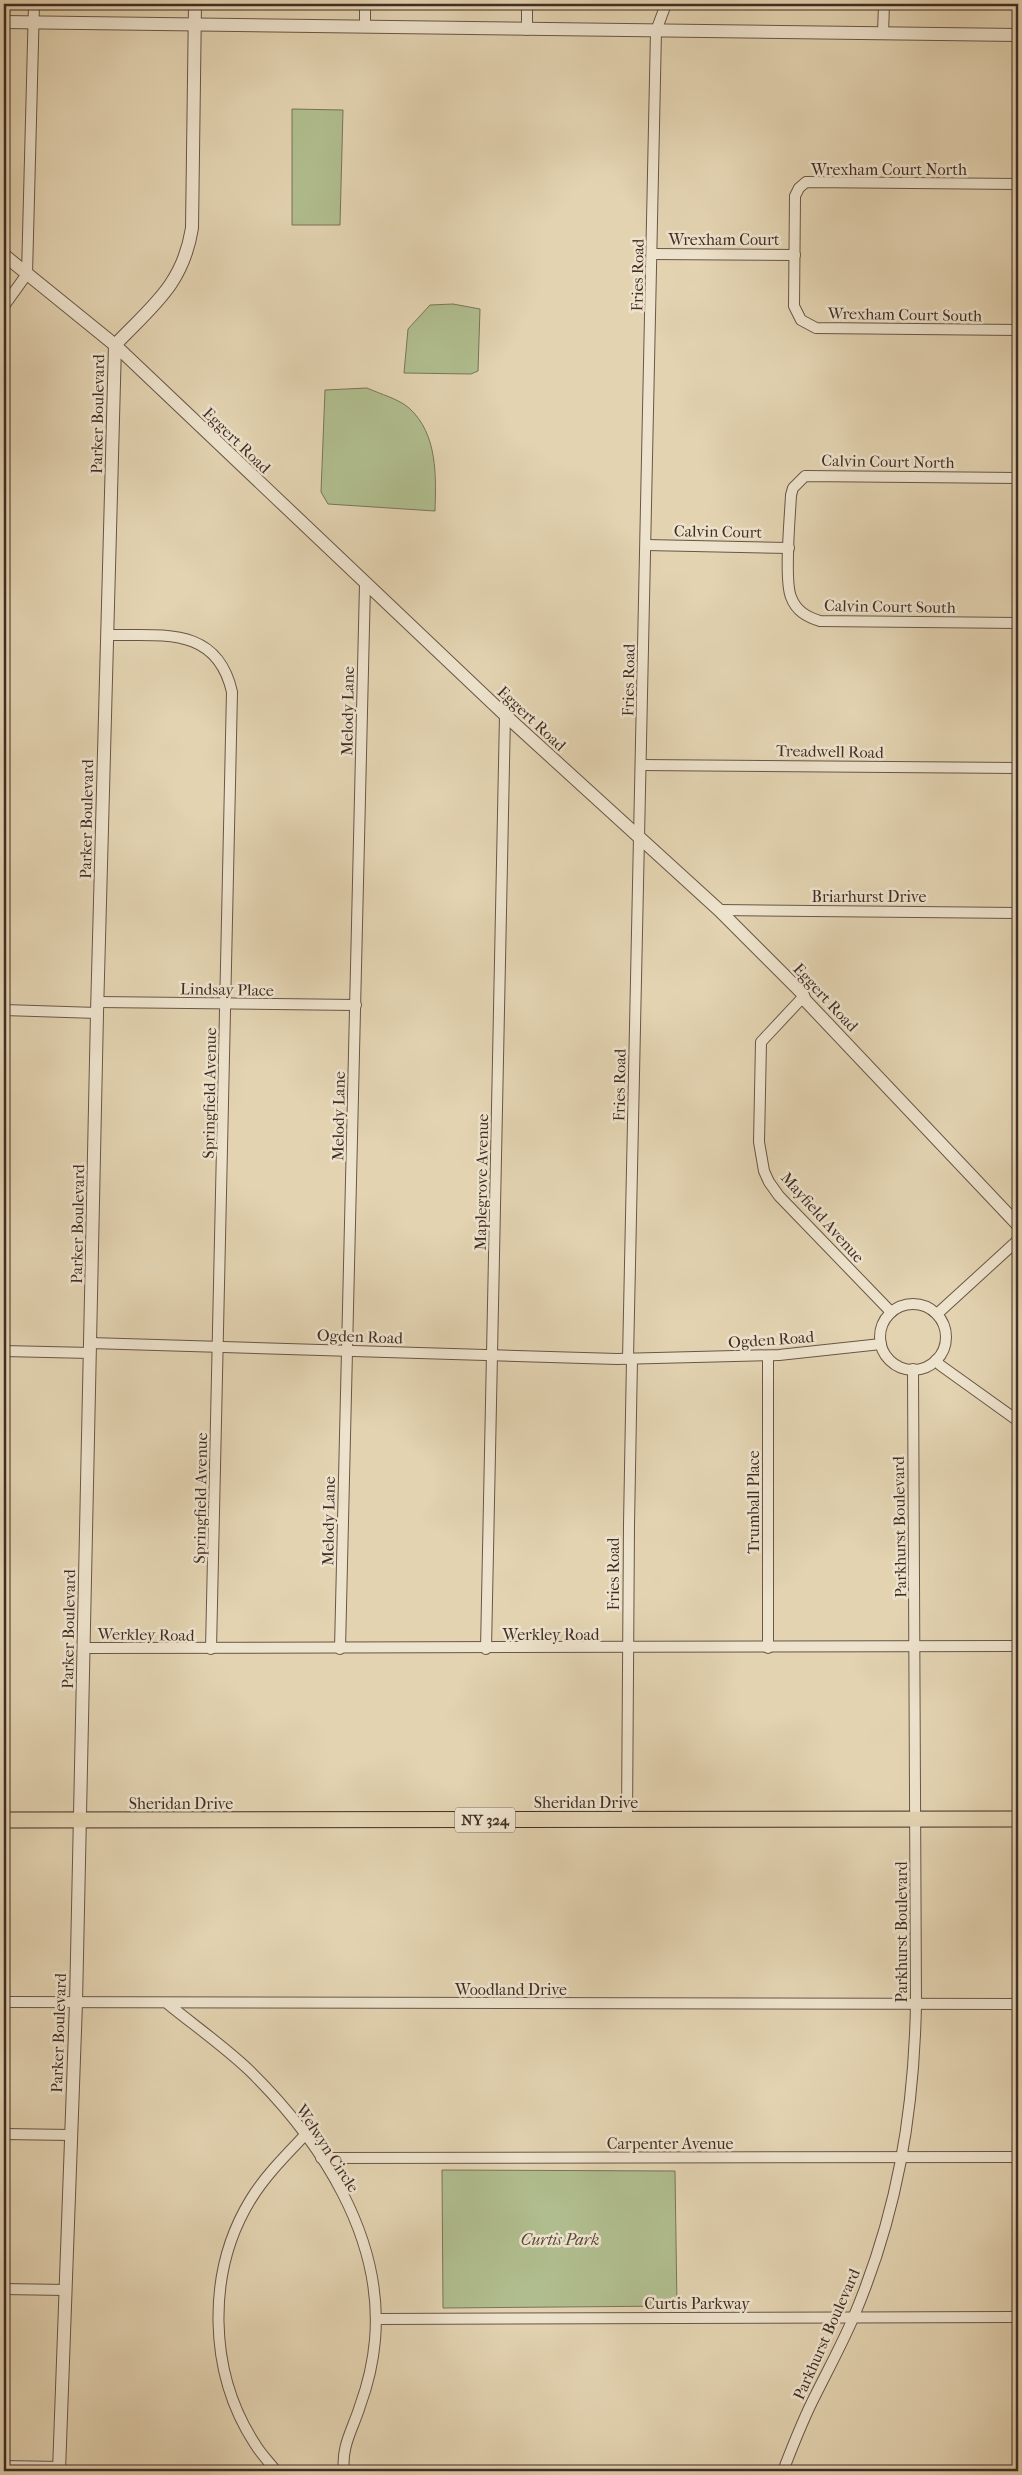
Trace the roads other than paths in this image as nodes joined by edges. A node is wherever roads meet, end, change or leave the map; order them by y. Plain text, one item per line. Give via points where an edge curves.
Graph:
1 (34, 4) edge
2 (195, 4) edge
3 (365, 4) edge
4 (527, 4) edge
5 (666, 4) edge
6 (884, 4) edge
7 (4, 22) edge
8 (34, 23) junction
9 (194, 24) junction
10 (364, 28) junction
11 (527, 30) junction
12 (656, 31) junction
13 (883, 34) junction
14 (1018, 35) edge
15 (1018, 184) edge
16 (653, 254) junction
17 (4, 255) edge
18 (795, 255) junction
19 (27, 274) junction
20 (4, 306) edge
21 (1018, 330) edge
22 (114, 345) junction
23 (1018, 478) edge
24 (646, 545) junction
25 (789, 548) junction
26 (365, 584) junction
27 (1018, 623) edge
28 (107, 635) junction
29 (504, 715) junction
30 (641, 765) junction
31 (1018, 768) edge
32 (640, 839) junction
33 (719, 910) junction
34 (1018, 913) edge
35 (804, 996) junction
36 (226, 1004) junction
37 (356, 1005) junction
38 (97, 1008) junction
39 (4, 1010) edge
40 (1018, 1225) edge
41 (1018, 1240) edge
42 (891, 1312) junction
43 (937, 1314) junction
44 (881, 1344) junction
45 (90, 1348) junction
46 (219, 1348) junction
47 (4, 1351) edge
48 (348, 1351) junction
49 (492, 1355) junction
50 (768, 1356) junction
51 (630, 1359) junction
52 (936, 1360) junction
53 (913, 1369) junction
54 (1018, 1421) edge
55 (1018, 1646) edge
56 (916, 1647) junction
57 (84, 1648) junction
58 (628, 1648) junction
59 (768, 1648) junction
60 (211, 1649) junction
61 (340, 1649) junction
62 (486, 1649) junction
63 (915, 1819) junction
64 (1018, 1819) edge
65 (4, 1820) edge
66 (80, 1820) junction
67 (627, 1820) junction
68 (4, 2002) edge
69 (76, 2003) junction
70 (168, 2004) junction
71 (916, 2004) junction
72 (1018, 2004) edge
73 (4, 2134) edge
74 (71, 2135) junction
75 (305, 2135) junction
76 (903, 2157) junction
77 (1018, 2157) edge
78 (321, 2158) junction
79 (4, 2289) edge
80 (66, 2290) junction
81 (1018, 2317) edge
82 (854, 2318) junction
83 (376, 2319) junction
84 (4, 2466) edge
85 (60, 2469) edge
86 (276, 2471) edge
87 (344, 2471) edge
88 (783, 2471) edge

1 - 8 street
2 - 9 street, Parker Boulevard
3 - 10 street
4 - 11 street
5 - 12 street, Fries Road
6 - 13 street
7 - 8 street
8 - 9 street
8 - 19 street
9 - 10 street
9 - 22 street, Parker Boulevard via 190,246 175,280
10 - 11 street
11 - 12 street
12 - 13 street
12 - 16 street, Fries Road
13 - 14 street
15 - 18 street, Wrexham Court North via 806,182 795,196
16 - 18 street, Wrexham Court
16 - 24 street, Fries Road
17 - 19 street, Eggert Road
18 - 21 street, Wrexham Court South via 794,306 807,325 816,328
19 - 20 street
19 - 22 street, Eggert Road
22 - 26 street, Eggert Road
22 - 28 street, Parker Boulevard
23 - 25 street, Calvin Court North via 805,476 793,488 791,496
24 - 25 street, Calvin Court
24 - 30 street, Fries Road
25 - 27 street, Calvin Court South via 788,590 797,608 812,618
26 - 29 street, Eggert Road
26 - 37 street, Melody Lane
28 - 36 street, Springfield Avenue via 186,638 218,658 229,679 232,692
28 - 38 street, Parker Boulevard
29 - 32 street, Eggert Road
29 - 49 street, Maplegrove Avenue
30 - 31 street, Treadwell Road
30 - 32 street, Fries Road
32 - 33 street, Eggert Road
32 - 51 street, Fries Road
33 - 34 street, Briarhurst Drive
33 - 35 street, Eggert Road
35 - 40 street, Eggert Road
35 - 42 street, Mayfield Avenue via 761,1042 759,1142 764,1171 779,1196
36 - 37 street, Lindsay Place
36 - 38 street, Lindsay Place
36 - 46 street, Springfield Avenue
37 - 48 street, Melody Lane
38 - 39 street, Lindsay Place
38 - 45 street, Parker Boulevard
41 - 43 street
42 - 43 street via 904,1305 918,1304
42 - 44 street via 882,1326
43 - 52 street via 946,1333 944,1348
44 - 50 street, Ogden Road
44 - 53 street via 896,1365
45 - 46 street, Ogden Road
45 - 47 street, Ogden Road
45 - 57 street, Parker Boulevard
46 - 48 street, Ogden Road
46 - 60 street, Springfield Avenue
48 - 49 street, Ogden Road
48 - 61 street, Melody Lane
49 - 51 street, Ogden Road
49 - 62 street, Maplegrove Avenue
50 - 51 street, Ogden Road
50 - 59 street, Trumball Place
51 - 58 street, Fries Road
52 - 53 street
52 - 54 street
53 - 56 street, Parkhurst Boulevard
55 - 56 street, Werkley Road
56 - 59 street, Werkley Road
56 - 63 street, Parkhurst Boulevard
57 - 60 street, Werkley Road
57 - 66 street, Parker Boulevard
58 - 59 street, Werkley Road
58 - 62 street, Werkley Road
58 - 67 street, Fries Road
60 - 61 street, Werkley Road
61 - 62 street, Werkley Road
63 - 64 main road, Sheridan Drive / NY 324
63 - 67 main road, Sheridan Drive / NY 324
63 - 71 street, Parkhurst Boulevard
65 - 66 main road, Sheridan Drive / NY 324
66 - 67 main road, Sheridan Drive / NY 324
66 - 69 street, Parker Boulevard
68 - 69 street, Woodland Drive
69 - 70 street, Woodland Drive
69 - 74 street, Parker Boulevard
70 - 71 street, Woodland Drive
70 - 75 street, Welwyn Circle via 248,2069
71 - 72 street, Woodland Drive
71 - 76 street, Parkhurst Boulevard via 913,2086
73 - 74 street
74 - 80 street, Parker Boulevard
75 - 78 street, Welwyn Circle
75 - 86 street via 252,2197 239,2219 225,2261 218,2312 221,2359 234,2401 255,2444
76 - 77 street, Carpenter Avenue
76 - 78 street, Carpenter Avenue
76 - 82 street, Parkhurst Boulevard via 881,2245
78 - 83 street, Welwyn Circle via 366,2245 372,2269
79 - 80 street
80 - 85 street, Parker Boulevard
81 - 82 street, Curtis Parkway
82 - 83 street, Curtis Parkway
82 - 88 street, Parkhurst Boulevard via 811,2404
83 - 87 street, Welwyn Circle via 373,2359 344,2450
84 - 85 street

